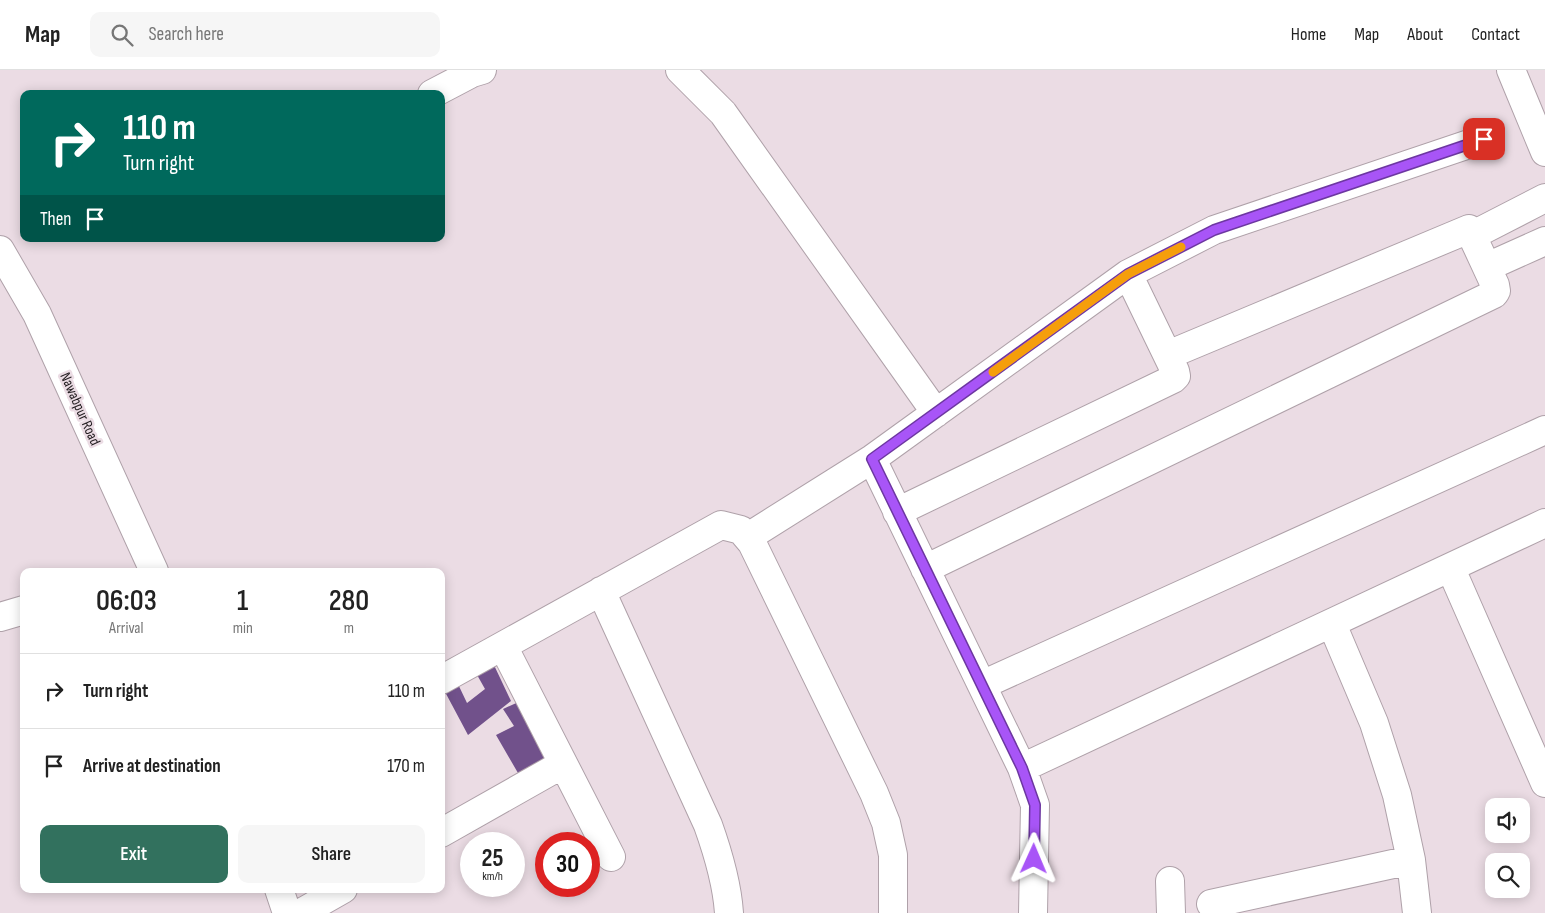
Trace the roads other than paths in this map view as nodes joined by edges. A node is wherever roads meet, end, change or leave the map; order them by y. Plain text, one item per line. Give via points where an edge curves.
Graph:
1 (680, 70) edge
2 (1511, 70) edge
3 (475, 71) edge
4 (439, 90) edge
5 (1484, 139) dead end
6 (1545, 152) edge
7 (1545, 198) edge
8 (1473, 235) junction
9 (1545, 241) edge
10 (0, 250) edge
11 (1487, 267) junction
12 (1128, 274) junction
13 (1168, 355) junction
14 (936, 413) junction
15 (1545, 430) edge
16 (872, 459) junction
17 (897, 512) junction
18 (1545, 524) edge
19 (748, 537) junction
20 (153, 568) edge
21 (925, 569) junction
22 (1451, 569) junction
23 (601, 591) junction
24 (20, 611) edge
25 (0, 617) edge
26 (1332, 624) junction
27 (502, 646) junction
28 (445, 678) edge
29 (982, 685) junction
30 (563, 764) junction
31 (1022, 768) junction
32 (1545, 783) edge
33 (445, 831) edge
34 (611, 857) dead end
35 (1411, 860) junction
36 (1170, 881) dead end
37 (280, 893) edge
38 (337, 893) edge
39 (1212, 904) dead end
40 (288, 913) edge
41 (301, 913) edge
42 (728, 913) edge
43 (893, 913) edge
44 (1033, 913) edge
45 (1171, 913) edge
46 (1416, 913) edge

1 - 14 street via 723,113
2 - 6 street
3 - 4 street
5 - 12 street via 1214,230
7 - 8 street
8 - 11 street
8 - 13 street via 1470,229 1467,230
9 - 11 street
10 - 20 street, Nawabpur Road via 37,314
11 - 21 street via 1495,285 1494,294
12 - 13 street
12 - 14 street
13 - 17 street via 1175,371 1173,379
14 - 16 street
15 - 29 street
16 - 17 street
16 - 19 street
17 - 21 street
18 - 22 street
19 - 23 street via 741,530 721,524
19 - 43 street via 874,793 886,824 893,855
21 - 29 street
22 - 26 street
22 - 32 street
23 - 27 street
23 - 42 street via 708,825 717,852
24 - 25 street
26 - 31 street
26 - 35 street via 1374,723 1397,795
27 - 28 street
27 - 30 street
29 - 31 street
30 - 33 street
30 - 34 street
31 - 44 street via 1035,805
35 - 39 street
35 - 46 street
36 - 45 street
37 - 40 street
38 - 41 street

